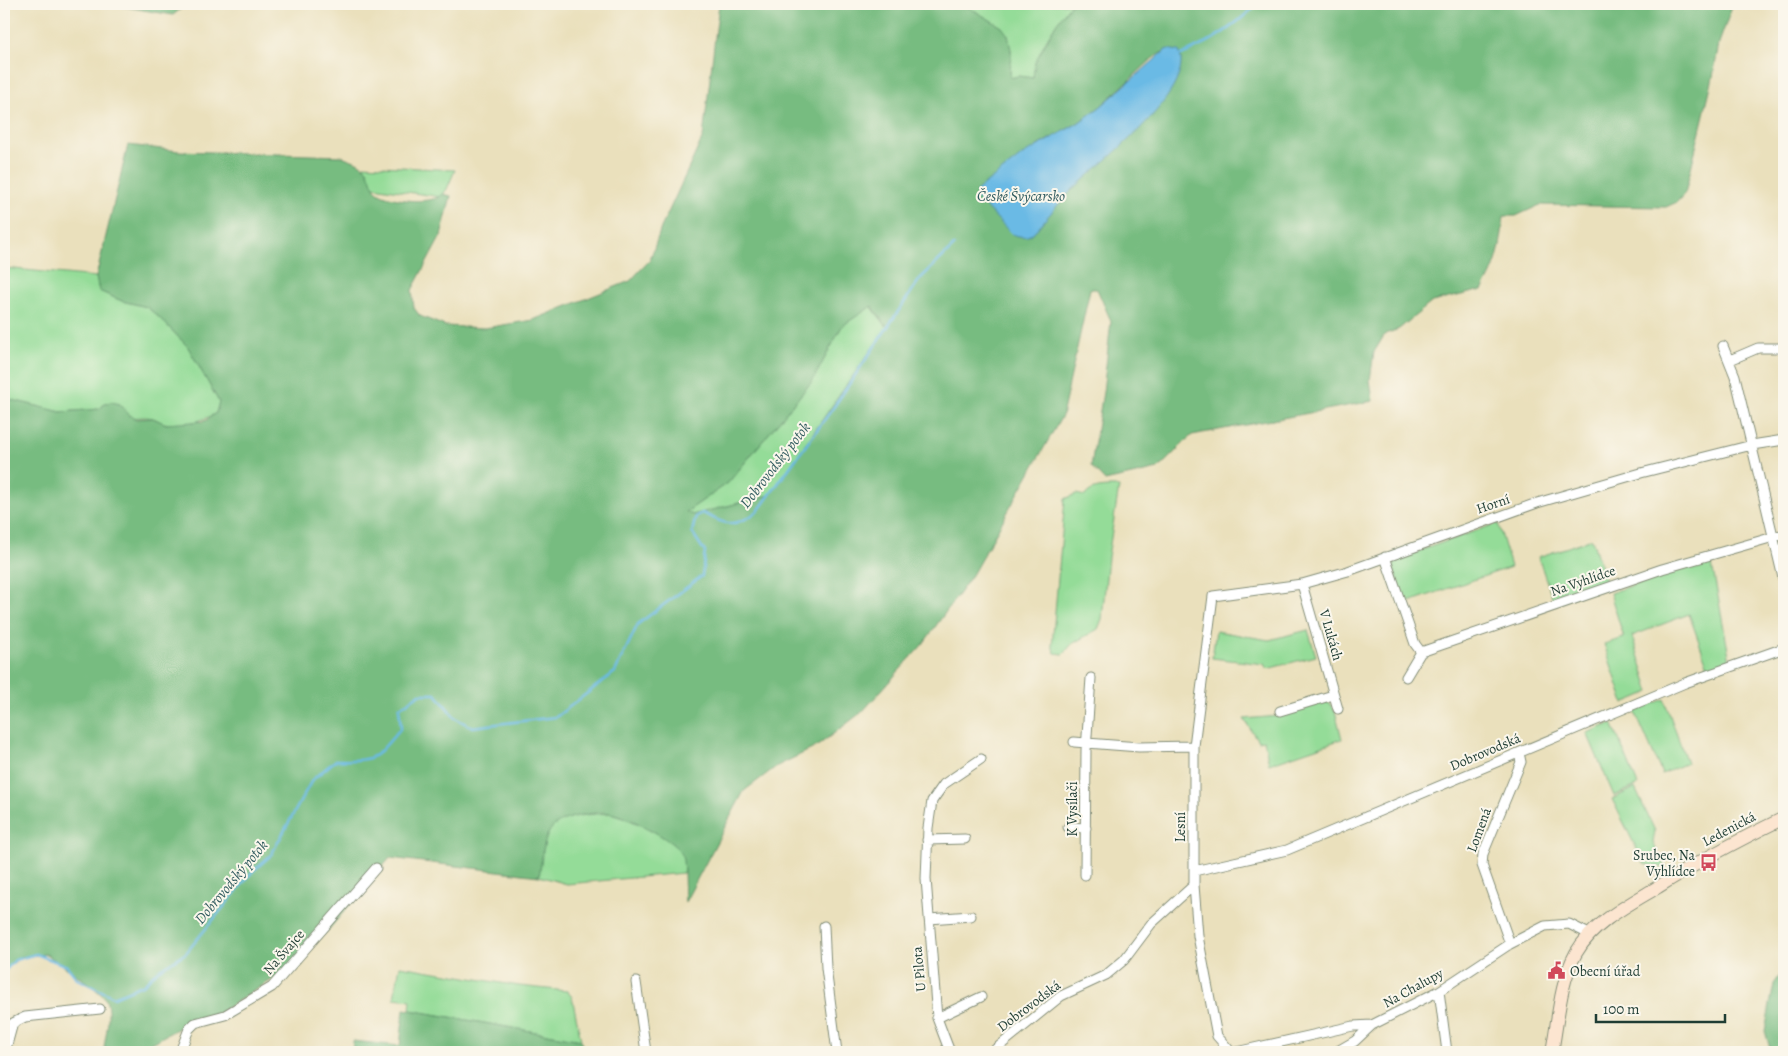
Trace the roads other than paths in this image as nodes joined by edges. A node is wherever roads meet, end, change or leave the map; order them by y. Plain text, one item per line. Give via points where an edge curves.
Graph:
1 (1723, 346) dead end
2 (1784, 348) edge
3 (1730, 360) junction
4 (1784, 440) edge
5 (1752, 445) junction
6 (1784, 534) edge
7 (1774, 538) junction
8 (1385, 557) junction
9 (1784, 582) edge
10 (1302, 584) junction
11 (1213, 596) joint
12 (1784, 648) edge
13 (1421, 652) junction
14 (1406, 677) dead end
15 (1091, 678) dead end
16 (1334, 695) junction
17 (1338, 709) dead end
18 (1280, 711) dead end
19 (1074, 742) dead end
20 (1087, 743) junction
21 (1194, 746) junction
22 (1519, 753) junction
23 (981, 759) dead end
24 (1784, 818) edge
25 (1068, 827) dead end
26 (1086, 828) junction
27 (965, 839) dead end
28 (927, 840) junction
29 (376, 868) dead end
30 (1194, 871) junction
31 (1085, 875) dead end
32 (1194, 885) junction
33 (970, 916) dead end
34 (929, 919) junction
35 (824, 926) dead end
36 (1589, 934) junction
37 (1510, 944) junction
38 (636, 982) dead end
39 (1439, 991) junction
40 (981, 997) dead end
41 (100, 1009) dead end
42 (937, 1018) junction
43 (1372, 1026) junction
44 (5, 1052) edge
45 (180, 1052) edge
46 (646, 1052) edge
47 (837, 1052) edge
48 (950, 1052) edge
49 (992, 1052) edge
50 (1231, 1052) edge
51 (1236, 1052) edge
52 (1336, 1052) edge
53 (1447, 1052) edge
54 (1552, 1052) edge

1 - 3 street
2 - 3 street via 1758,348
3 - 5 street
4 - 5 street, Horní
5 - 7 street
5 - 8 street, Horní via 1537,503
6 - 7 street, Na Vyhlídce
7 - 9 street
7 - 13 street, Na Vyhlídce via 1662,569
8 - 10 street, Horní
8 - 13 street via 1415,644
10 - 11 street, Horní
10 - 16 street, V Lukách
11 - 21 street, Lesní
12 - 22 street, Dobrovodská via 1685,683
13 - 14 street
15 - 20 street, K Vysílači
16 - 17 street, V Lukách
16 - 18 street
19 - 20 street
20 - 21 street
20 - 26 street, K Vysílači
21 - 30 street, Lesní
22 - 30 street, Dobrovodská via 1287,850
22 - 37 street, Lomená via 1521,762 1483,854 1482,865
23 - 28 street, U Pilota via 944,784 932,801
24 - 36 main road, Ledenická via 1665,882 1615,912
25 - 26 street
26 - 31 street, K Vysílači
27 - 28 street
28 - 34 street, U Pilota
29 - 45 street, Na Švajce via 272,987 225,1015 195,1023 189,1029
30 - 32 street, Lesní
32 - 49 street, Dobrovodská via 1151,924 1118,965 1062,996
32 - 50 street, Lesní via 1198,936 1218,1036
33 - 34 street
34 - 42 street, U Pilota
35 - 47 street
36 - 37 street, Na Chalupy via 1569,924 1544,926
36 - 54 main road, Ledenická via 1567,975
37 - 39 street, Na Chalupy
38 - 46 street
39 - 43 street, Na Chalupy
39 - 53 street
40 - 42 street
41 - 44 street via 24,1017 13,1023
42 - 48 street, U Pilota
43 - 51 street, Na Chalupy via 1353,1026
43 - 52 street

